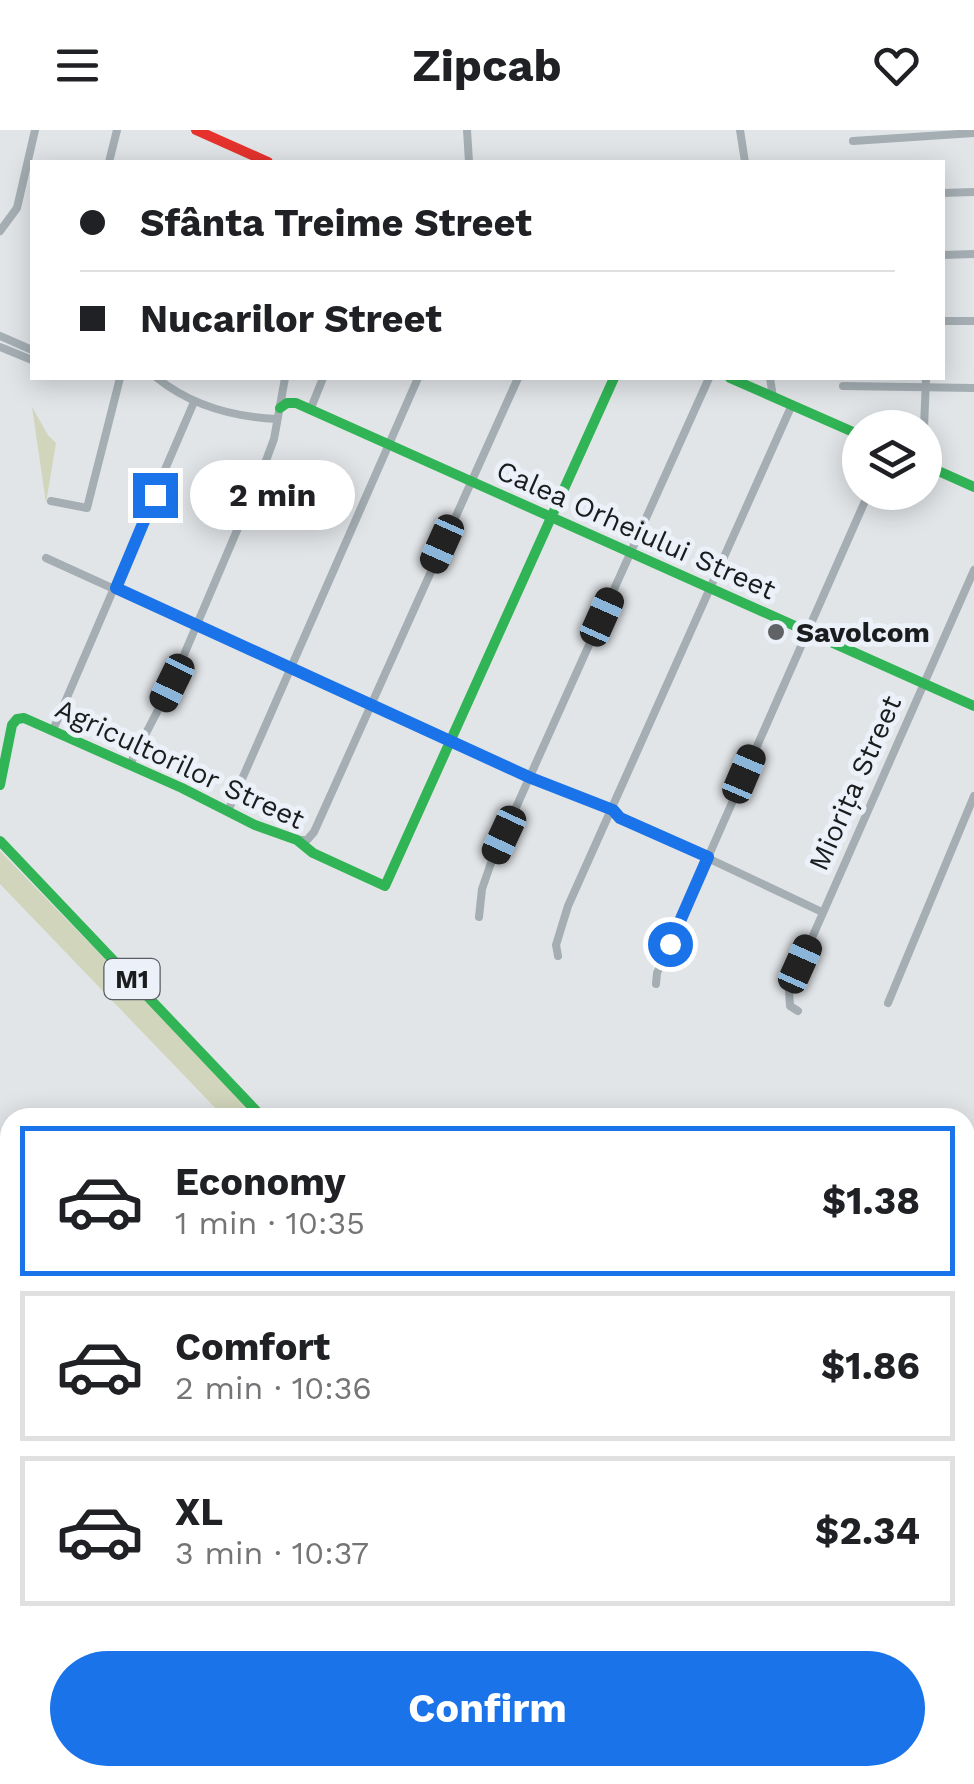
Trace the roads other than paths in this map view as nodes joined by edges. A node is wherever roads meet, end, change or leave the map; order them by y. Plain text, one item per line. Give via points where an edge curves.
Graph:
1 (35, 130) edge
2 (116, 130) edge
3 (196, 130) edge
4 (467, 130) edge
5 (740, 130) edge
6 (974, 133) edge
7 (852, 141) dead end
8 (109, 160) edge
9 (264, 160) edge
10 (469, 160) edge
11 (744, 160) edge
12 (974, 192) edge
13 (945, 194) edge
14 (0, 231) edge
15 (974, 254) edge
16 (945, 255) edge
17 (945, 320) edge
18 (974, 321) edge
19 (0, 336) edge
20 (0, 347) edge
21 (30, 349) edge
22 (30, 359) edge
23 (119, 380) edge
24 (160, 380) edge
25 (285, 380) edge
26 (322, 380) edge
27 (417, 380) edge
28 (517, 380) edge
29 (613, 380) edge
30 (708, 380) edge
31 (734, 380) edge
32 (770, 380) edge
33 (926, 381) edge
34 (843, 386) dead end
35 (974, 388) edge
36 (772, 398) junction
37 (194, 402) junction
38 (792, 407) junction
39 (311, 408) junction
40 (925, 410) edge
41 (278, 413) junction
42 (842, 428) edge
43 (388, 444) junction
44 (942, 472) edge
45 (471, 481) junction
46 (974, 487) edge
47 (50, 501) dead end
48 (860, 510) edge
49 (551, 518) junction
50 (630, 552) junction
51 (46, 558) dead end
52 (974, 570) edge
53 (116, 588) junction
54 (711, 588) junction
55 (196, 624) junction
56 (809, 631) junction
57 (292, 668) junction
58 (922, 685) junction
59 (370, 703) junction
60 (974, 706) edge
61 (53, 730) junction
62 (450, 740) junction
63 (130, 764) junction
64 (531, 778) junction
65 (0, 785) edge
66 (974, 796) edge
67 (228, 811) junction
68 (613, 812) junction
69 (297, 840) junction
70 (0, 841) edge
71 (708, 857) junction
72 (822, 912) junction
73 (480, 917) dead end
74 (558, 956) dead end
75 (656, 984) dead end
76 (888, 1003) dead end
77 (798, 1010) dead end
78 (254, 1108) edge

1 - 14 street via 17,208
2 - 8 street
3 - 9 main road
4 - 10 street
5 - 11 street
6 - 7 street
12 - 13 street
15 - 16 street
17 - 18 street
19 - 21 street
20 - 22 street
23 - 47 street via 87,508
24 - 37 street
25 - 41 street
26 - 39 street
27 - 43 street
28 - 45 street
29 - 49 main road
30 - 50 street
31 - 36 main road
32 - 36 street
33 - 34 street
33 - 35 street
33 - 40 street
36 - 38 main road
37 - 41 street via 233,414
37 - 53 street
38 - 42 main road
38 - 54 street
39 - 41 main road, Calea Orheiului Street via 288,403
39 - 43 main road, Calea Orheiului Street
41 - 55 street via 274,439
43 - 45 main road, Calea Orheiului Street
43 - 57 street
44 - 46 main road
45 - 49 main road, Calea Orheiului Street
45 - 59 street
48 - 56 street
49 - 50 main road, Calea Orheiului Street
49 - 62 main road
50 - 54 main road, Calea Orheiului Street
50 - 64 street
51 - 53 street
52 - 58 street, Miorița Street
53 - 55 street
53 - 61 street
54 - 56 main road, Calea Orheiului Street
54 - 68 street
55 - 57 street
55 - 63 street
56 - 58 main road, Calea Orheiului Street
56 - 71 street
57 - 59 street
57 - 67 street
58 - 60 main road, Calea Orheiului Street
58 - 72 street, Miorița Street
59 - 62 street
59 - 69 street via 314,832
61 - 63 main road, Agricultorilor Street
61 - 65 main road, Agricultorilor Street via 16,719
62 - 64 street
62 - 69 main road, Agricultorilor Street via 385,886
63 - 67 main road, Agricultorilor Street
64 - 68 street
64 - 73 street via 486,876
66 - 76 street
67 - 69 main road, Agricultorilor Street
68 - 71 street
68 - 74 street via 568,906
70 - 78 main road, M1
71 - 72 street
71 - 75 street
72 - 77 street, Miorița Street via 788,990 790,1006

